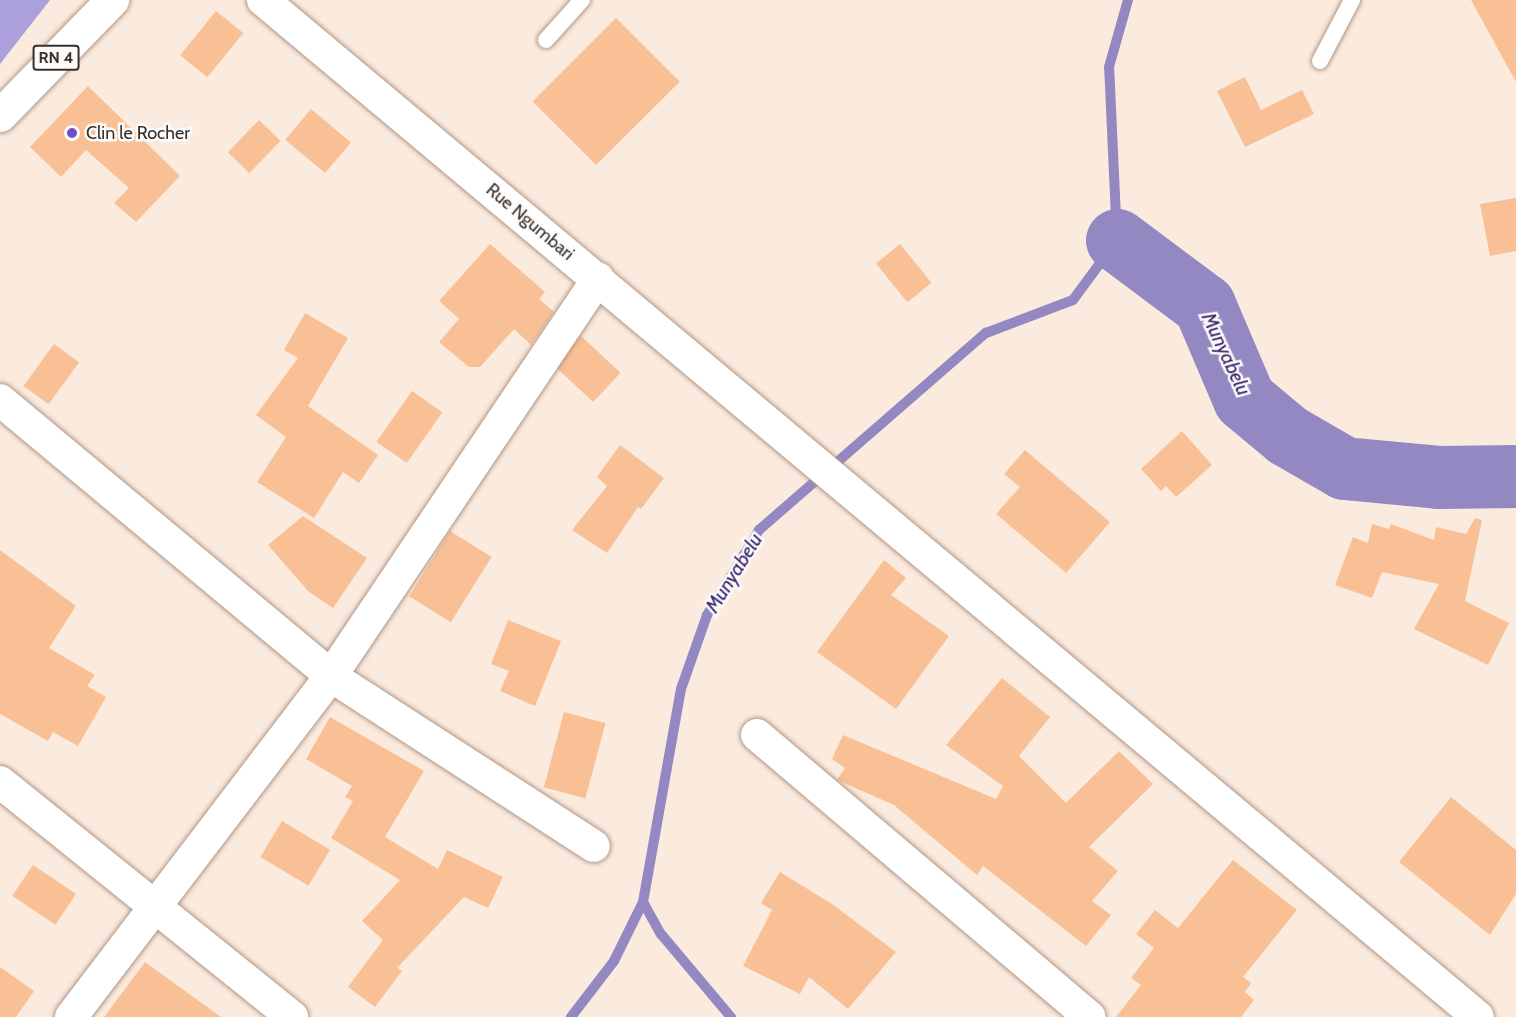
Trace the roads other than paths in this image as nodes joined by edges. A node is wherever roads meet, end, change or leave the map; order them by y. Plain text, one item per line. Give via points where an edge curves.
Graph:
1 (112, 0) edge
2 (263, 0) edge
3 (582, 0) edge
4 (1352, 0) edge
5 (546, 40) dead end
6 (1320, 61) dead end
7 (0, 115) edge
8 (598, 278) junction
9 (0, 400) edge
10 (331, 676) junction
11 (757, 735) dead end
12 (0, 782) edge
13 (594, 846) dead end
14 (156, 910) junction
15 (71, 1017) edge
16 (292, 1017) edge
17 (1089, 1017) edge
18 (1478, 1017) edge

1 - 7 highway, RN 4
2 - 8 street, Rue Ngumbari
3 - 5 lane
4 - 6 lane
8 - 10 street
8 - 18 street, Rue Ngumbari
9 - 10 street
10 - 13 street
10 - 14 street
11 - 17 street
12 - 14 street
14 - 15 street
14 - 16 street

